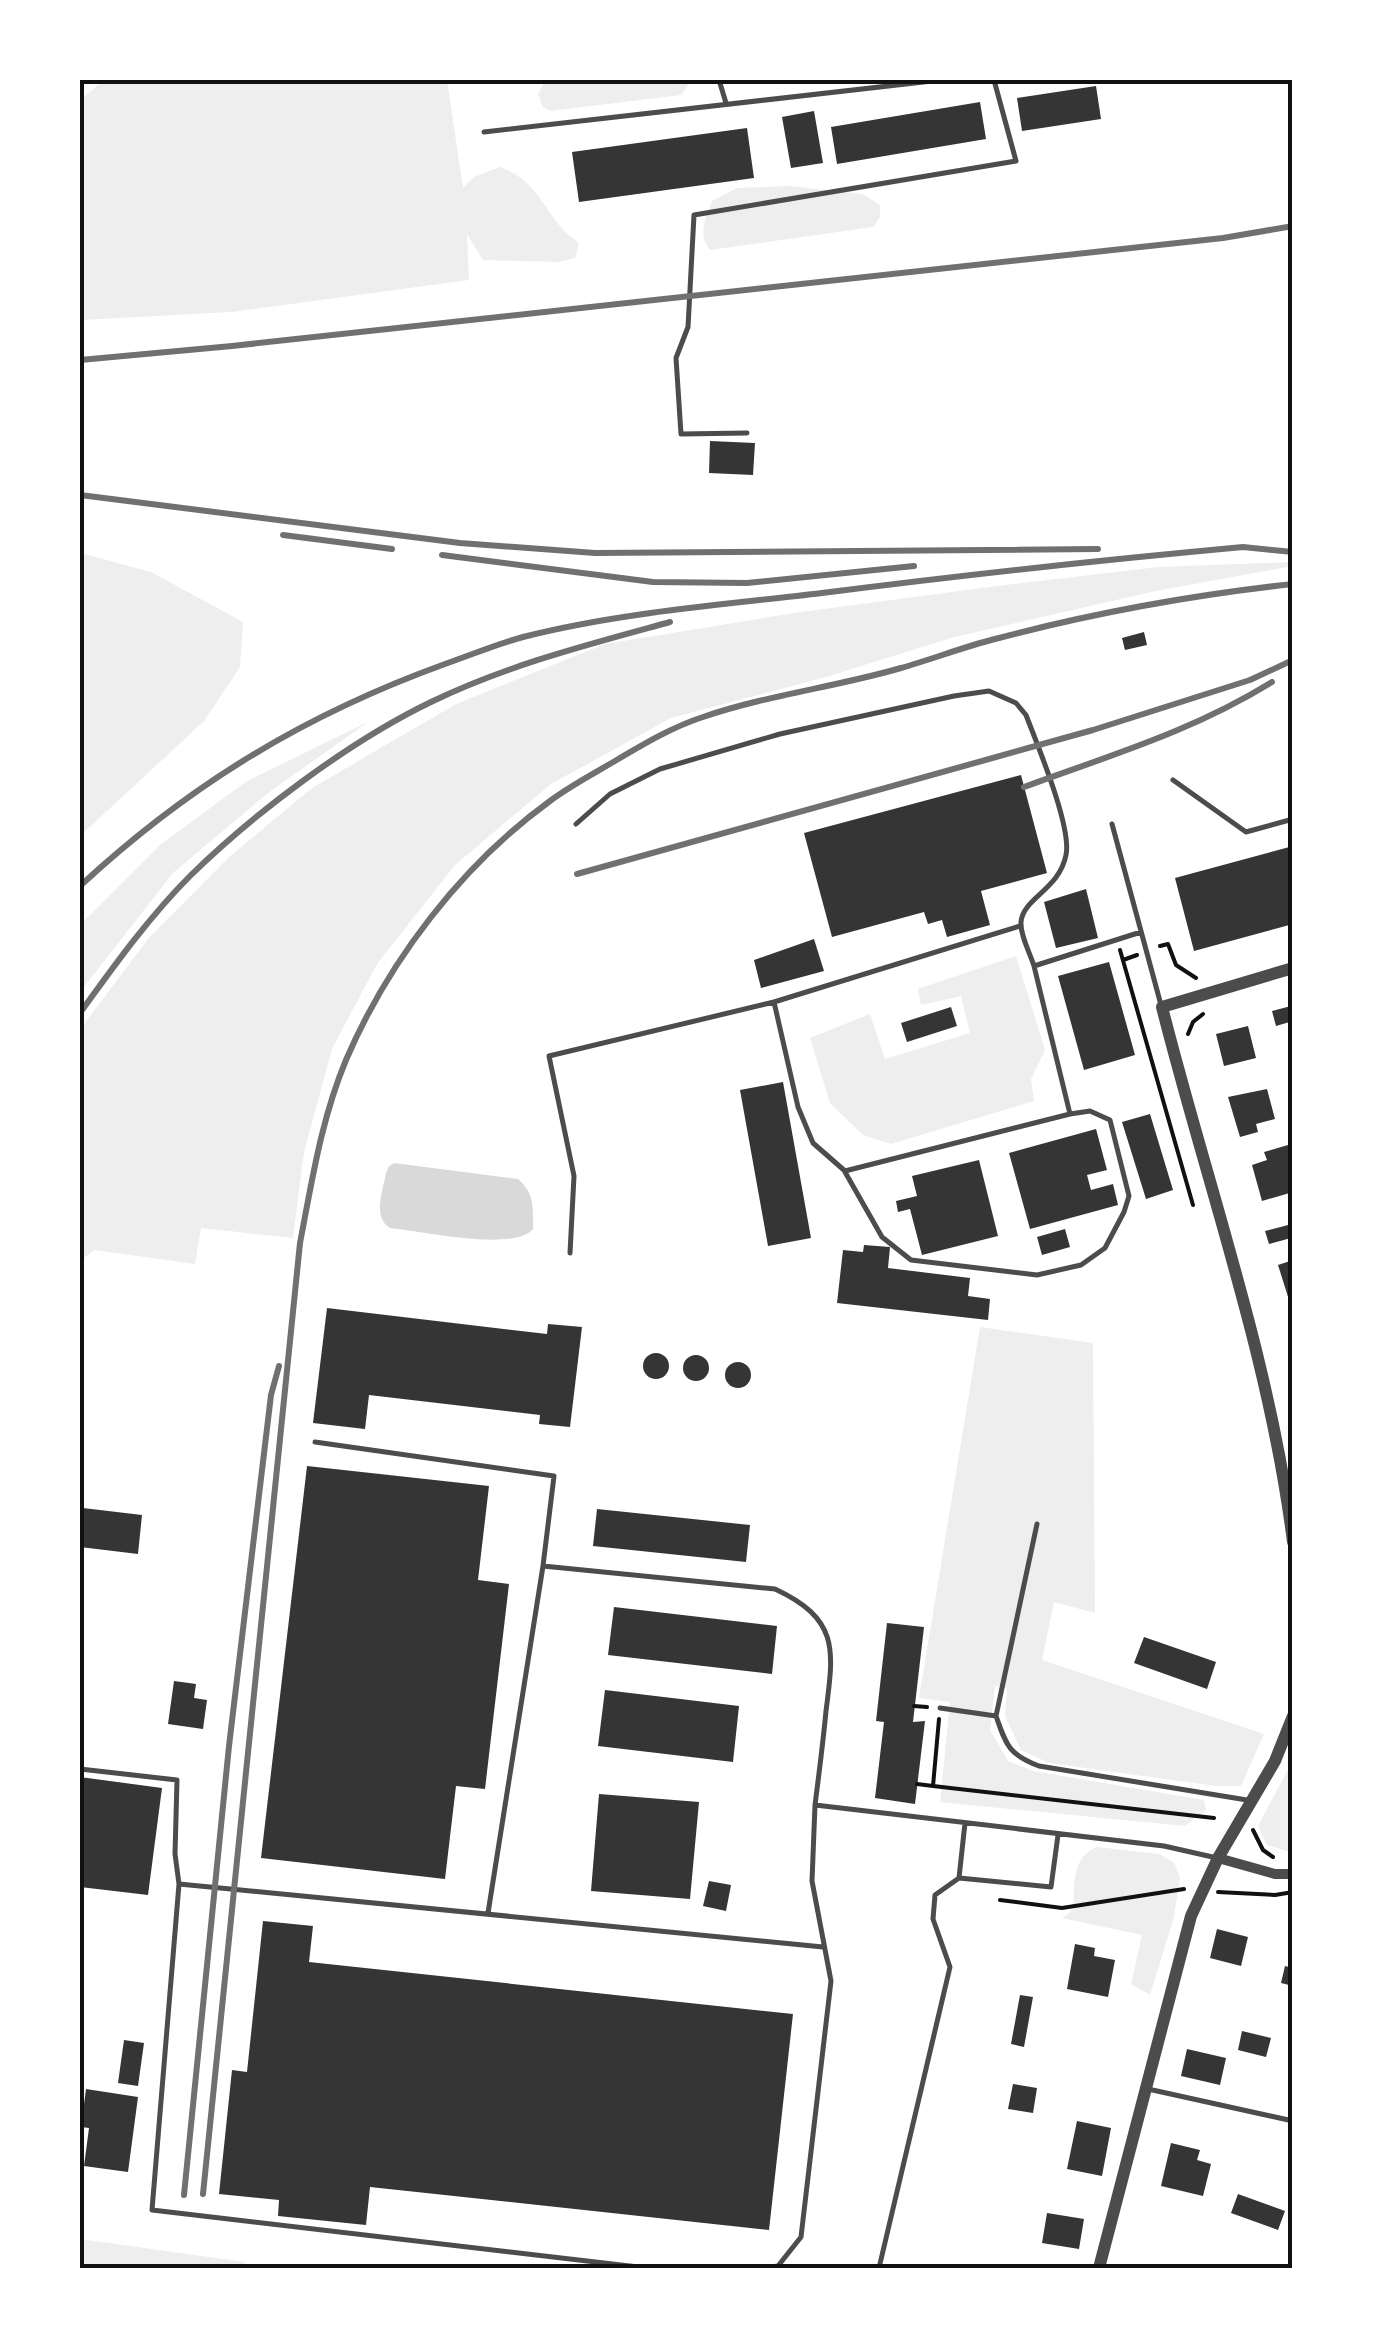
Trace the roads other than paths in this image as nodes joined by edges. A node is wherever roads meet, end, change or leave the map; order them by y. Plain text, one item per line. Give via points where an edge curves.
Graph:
1 (719, 80) edge
2 (942, 80) edge
3 (994, 80) edge
4 (726, 102) junction
5 (484, 132) dead end
6 (748, 433) dead end
7 (1173, 780) dead end
8 (1293, 819) edge
9 (576, 824) dead end
10 (1112, 824) dead end
11 (1020, 926) junction
12 (1142, 932) junction
13 (1034, 966) junction
14 (1293, 968) edge
15 (774, 1002) junction
16 (1162, 1008) junction
17 (1070, 1114) junction
18 (844, 1171) junction
19 (570, 1253) dead end
20 (315, 1442) dead end
21 (1291, 1510) edge
22 (1037, 1524) dead end
23 (1293, 1542) edge
24 (542, 1566) junction
25 (940, 1708) road end
26 (996, 1716) junction
27 (1293, 1716) edge
28 (80, 1769) edge
29 (1250, 1800) junction
30 (815, 1805) junction
31 (965, 1823) junction
32 (1058, 1835) junction
33 (1218, 1858) junction
34 (1293, 1874) edge
35 (959, 1878) junction
36 (180, 1884) junction
37 (488, 1913) junction
38 (825, 1947) junction
39 (1145, 2088) junction
40 (1293, 2121) edge
41 (646, 2268) edge
42 (764, 2268) edge
43 (878, 2268) edge
44 (1099, 2268) edge

1 - 4 lane
2 - 4 lane
3 - 6 lane via 1016,161 694,215 688,327 676,358 681,434
4 - 5 lane
7 - 8 lane via 1246,832
9 - 11 lane via 610,794 660,769 780,734 989,692 1026,714 1068,850 1050,888 1024,908
10 - 12 lane
11 - 13 lane
11 - 15 lane
12 - 13 lane
12 - 16 lane
13 - 17 lane
14 - 16 street
15 - 18 lane via 813,1144
15 - 19 lane via 549,1056 574,1176
16 - 21 street via 1264,1372
17 - 18 lane
17 - 18 lane via 1090,1111 1110,1120 1128,1196 1105,1248 1082,1266 1037,1275 911,1260 882,1236
20 - 24 lane via 554,1476
21 - 23 street
22 - 26 lane
24 - 30 lane via 775,1589 796,1599 822,1623 833,1656
24 - 37 lane
25 - 26 lane
26 - 29 lane via 1017,1758 1039,1766
27 - 29 street
28 - 36 lane via 178,1780
29 - 33 street
30 - 31 lane
30 - 38 lane via 812,1881
31 - 32 lane
31 - 35 lane
32 - 33 lane
32 - 35 lane via 1051,1887
33 - 34 street
33 - 39 street via 1190,1916
35 - 43 lane via 935,1895 933,1919 950,1967
36 - 37 lane
36 - 41 lane via 152,2210
37 - 38 lane
38 - 42 lane via 831,1980 801,2237 778,2266
39 - 40 lane
39 - 44 street

